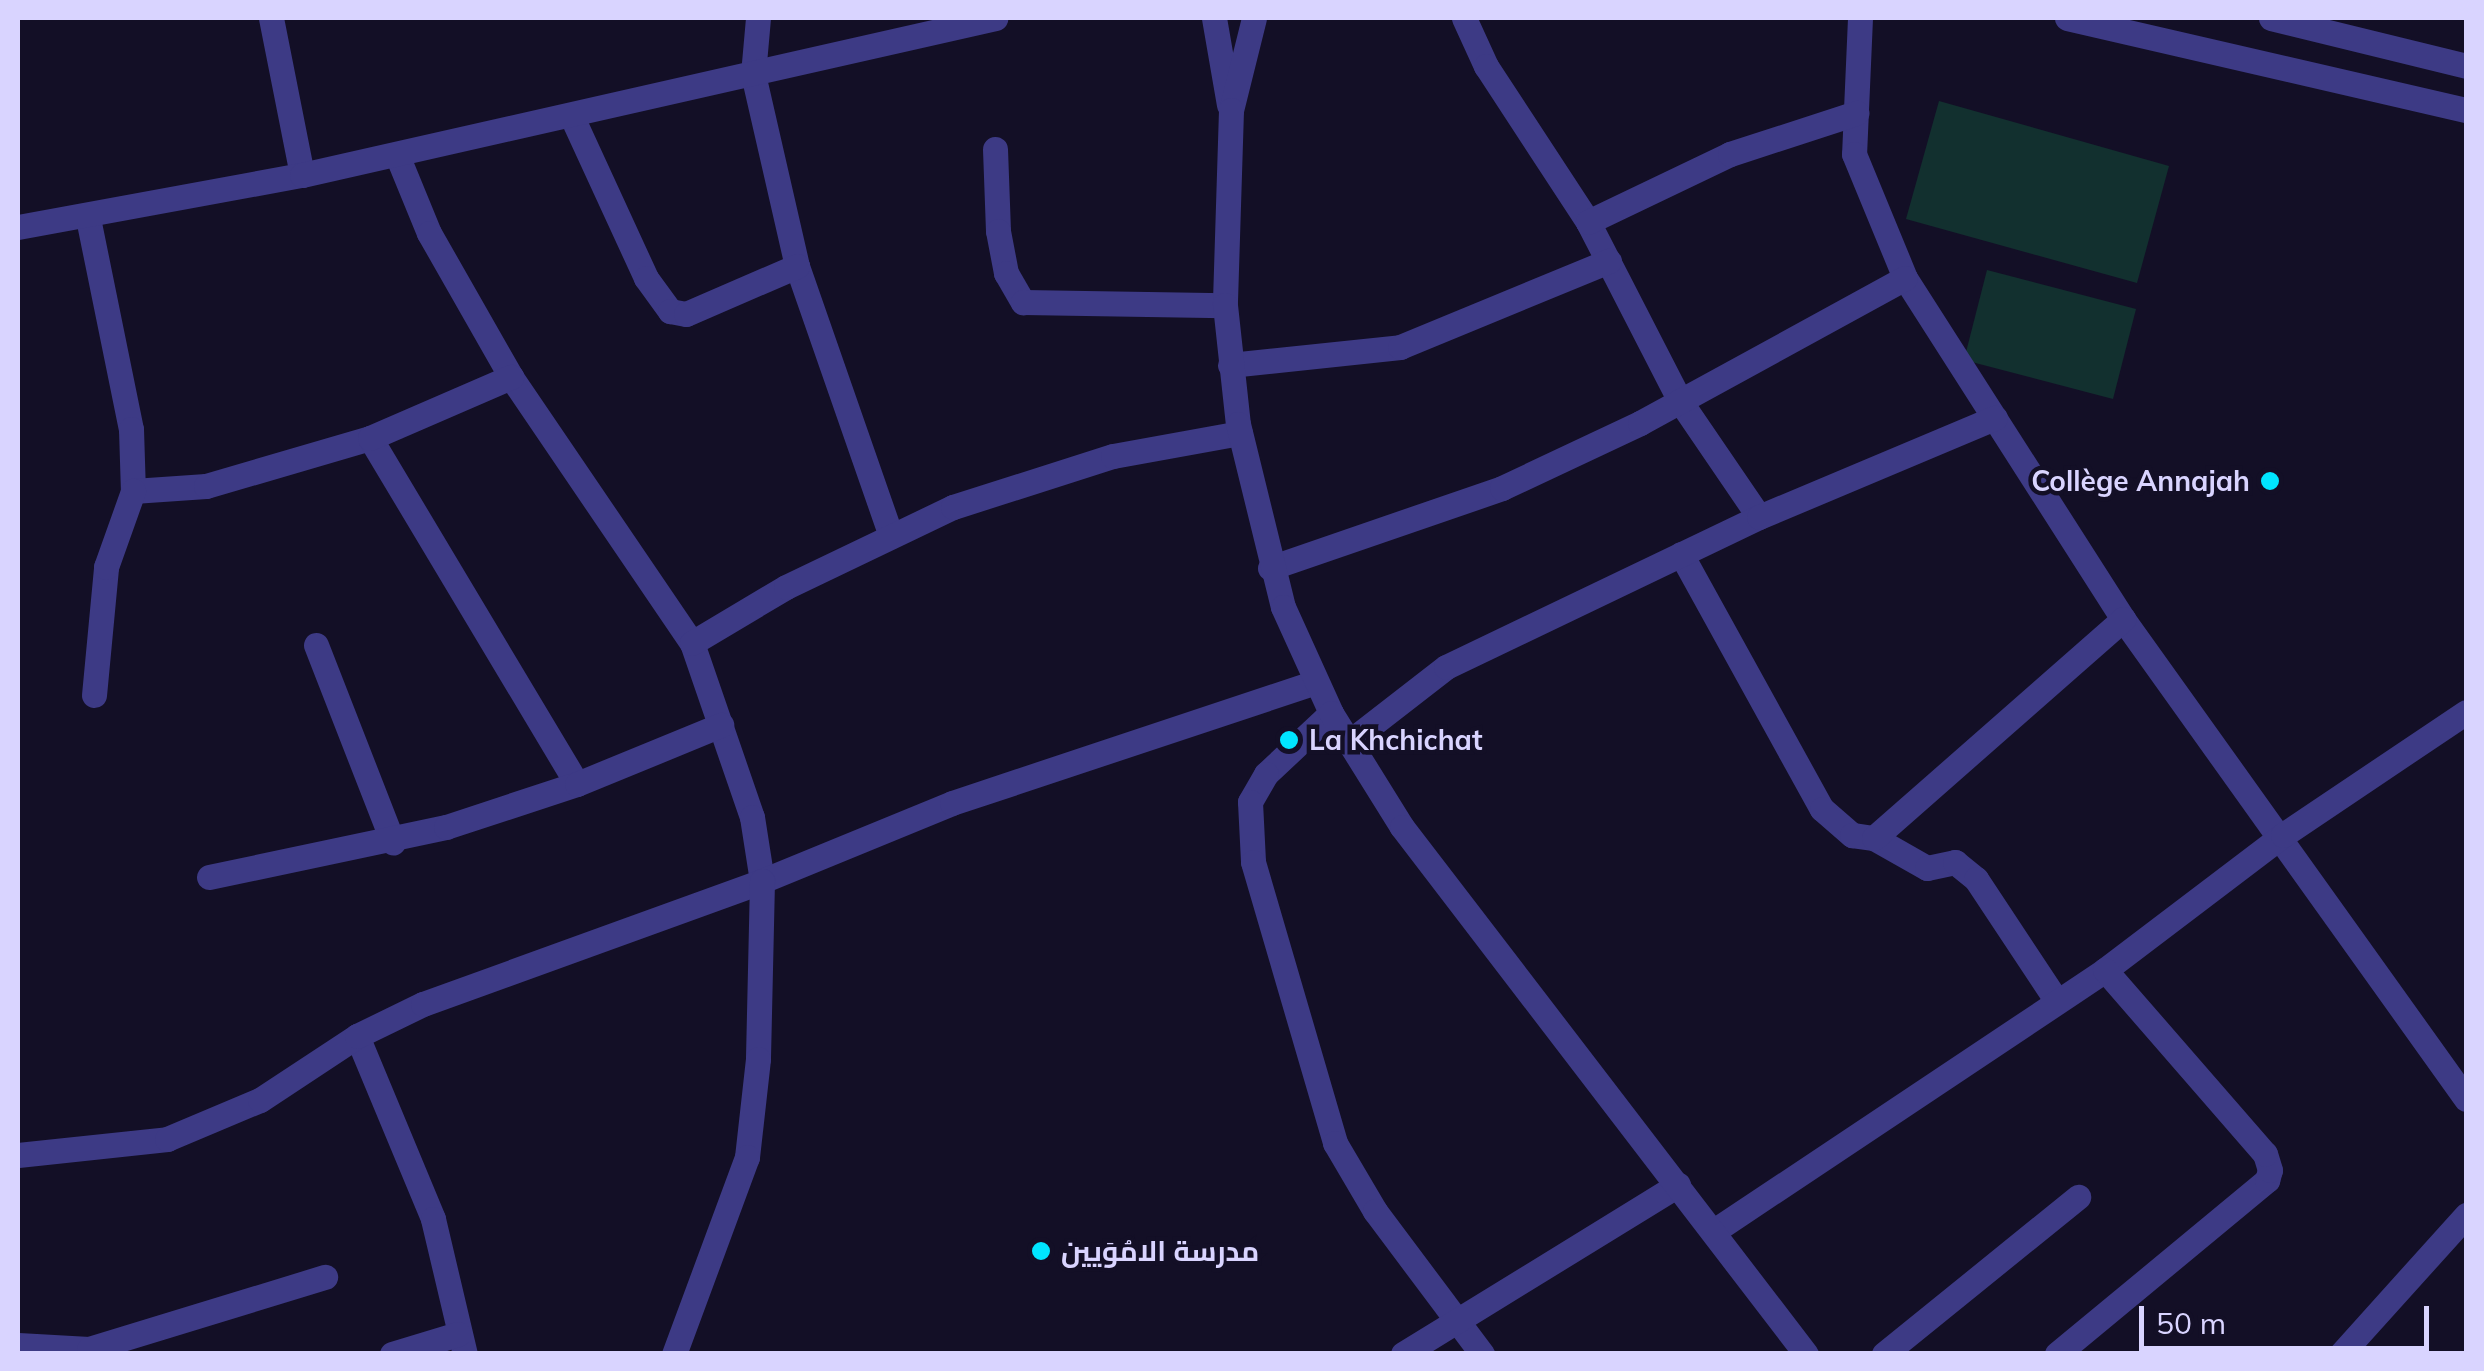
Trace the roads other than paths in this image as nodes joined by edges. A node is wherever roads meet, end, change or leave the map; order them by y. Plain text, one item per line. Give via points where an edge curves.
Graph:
1 (271, 18) edge
2 (743, 18) edge
3 (996, 18) edge
4 (1214, 18) edge
5 (1254, 18) edge
6 (1464, 18) edge
7 (1860, 18) edge
8 (2066, 18) edge
9 (2271, 18) edge
10 (757, 30) edge
11 (2466, 66) edge
12 (753, 74) junction
13 (1230, 110) junction
14 (2466, 110) edge
15 (1856, 114) junction
16 (572, 117) junction
17 (995, 149) dead end
18 (397, 154) junction
19 (302, 175) junction
20 (88, 218) junction
21 (1588, 222) junction
22 (18, 227) edge
23 (1610, 261) junction
24 (797, 266) junction
25 (1904, 278) junction
26 (1225, 305) junction
27 (1230, 365) junction
28 (512, 377) junction
29 (1680, 401) junction
30 (1994, 418) junction
31 (1240, 434) junction
32 (370, 438) junction
33 (133, 490) junction
34 (1759, 517) junction
35 (890, 536) junction
36 (1681, 554) junction
37 (1270, 568) junction
38 (2123, 619) junction
39 (692, 643) junction
40 (316, 645) dead end
41 (1315, 682) junction
42 (94, 696) dead end
43 (1331, 712) junction
44 (2466, 712) edge
45 (721, 725) junction
46 (1348, 743) junction
47 (577, 784) junction
48 (2283, 836) junction
49 (1874, 838) junction
50 (393, 843) junction
51 (210, 877) dead end
52 (762, 882) junction
53 (2104, 970) junction
54 (2056, 1000) junction
55 (358, 1036) junction
56 (2466, 1099) edge
57 (18, 1155) edge
58 (1678, 1185) junction
59 (2078, 1198) dead end
60 (2466, 1216) edge
61 (1714, 1231) junction
62 (325, 1277) dead end
63 (1458, 1319) junction
64 (462, 1344) edge
65 (18, 1345) edge
66 (392, 1354) edge
67 (674, 1354) edge
68 (1403, 1354) edge
69 (1482, 1354) edge
70 (1806, 1354) edge
71 (1884, 1354) edge
72 (2057, 1354) edge
73 (2341, 1354) edge

1 - 19 street
2 - 10 street
3 - 12 street
4 - 13 street
5 - 13 street
6 - 21 street via 1486,66
7 - 15 street
8 - 14 street
9 - 11 street
10 - 12 street
12 - 16 street
12 - 24 street
13 - 26 street
15 - 21 street via 1759,143
15 - 25 street via 1854,154
16 - 18 street
16 - 24 street via 646,278 670,310 686,314
17 - 26 street via 998,231 1006,273 1023,302
18 - 19 street
18 - 28 street via 429,233
19 - 20 street
20 - 22 street
20 - 33 street via 131,429
21 - 23 street
23 - 27 street via 1400,348
23 - 29 street
24 - 35 street
25 - 29 street
25 - 30 street
26 - 27 street
27 - 31 street
28 - 32 street
28 - 39 street
29 - 34 street
29 - 37 street via 1502,488
30 - 34 street
30 - 38 street
31 - 35 street via 1113,456 999,489
31 - 37 street
32 - 33 street via 206,486
32 - 47 street
33 - 42 street via 106,567
34 - 36 street
35 - 39 street
36 - 46 street via 1446,667
36 - 49 street via 1822,809 1852,835
37 - 41 street
38 - 48 street
38 - 49 street
39 - 45 street
40 - 50 street
41 - 43 street
41 - 52 street via 952,803
43 - 46 street
43 - 63 street via 1266,774 1250,802 1254,862 1335,1143 1375,1211
44 - 48 street
45 - 47 street
45 - 52 street via 752,817
46 - 58 street via 1402,828
47 - 50 street
48 - 53 street
48 - 56 street
49 - 54 street via 1927,868 1954,862 1976,879
50 - 51 street
52 - 55 street via 423,1004
52 - 67 street via 758,1059 747,1157
53 - 54 street
53 - 72 street via 2265,1154 2270,1170 2267,1180
54 - 61 street
55 - 57 street via 260,1100 167,1139
55 - 64 street via 433,1219
58 - 61 street
58 - 63 street
59 - 71 street
60 - 73 street
61 - 70 street
62 - 65 street via 90,1349
63 - 68 street
63 - 69 street
64 - 66 street

